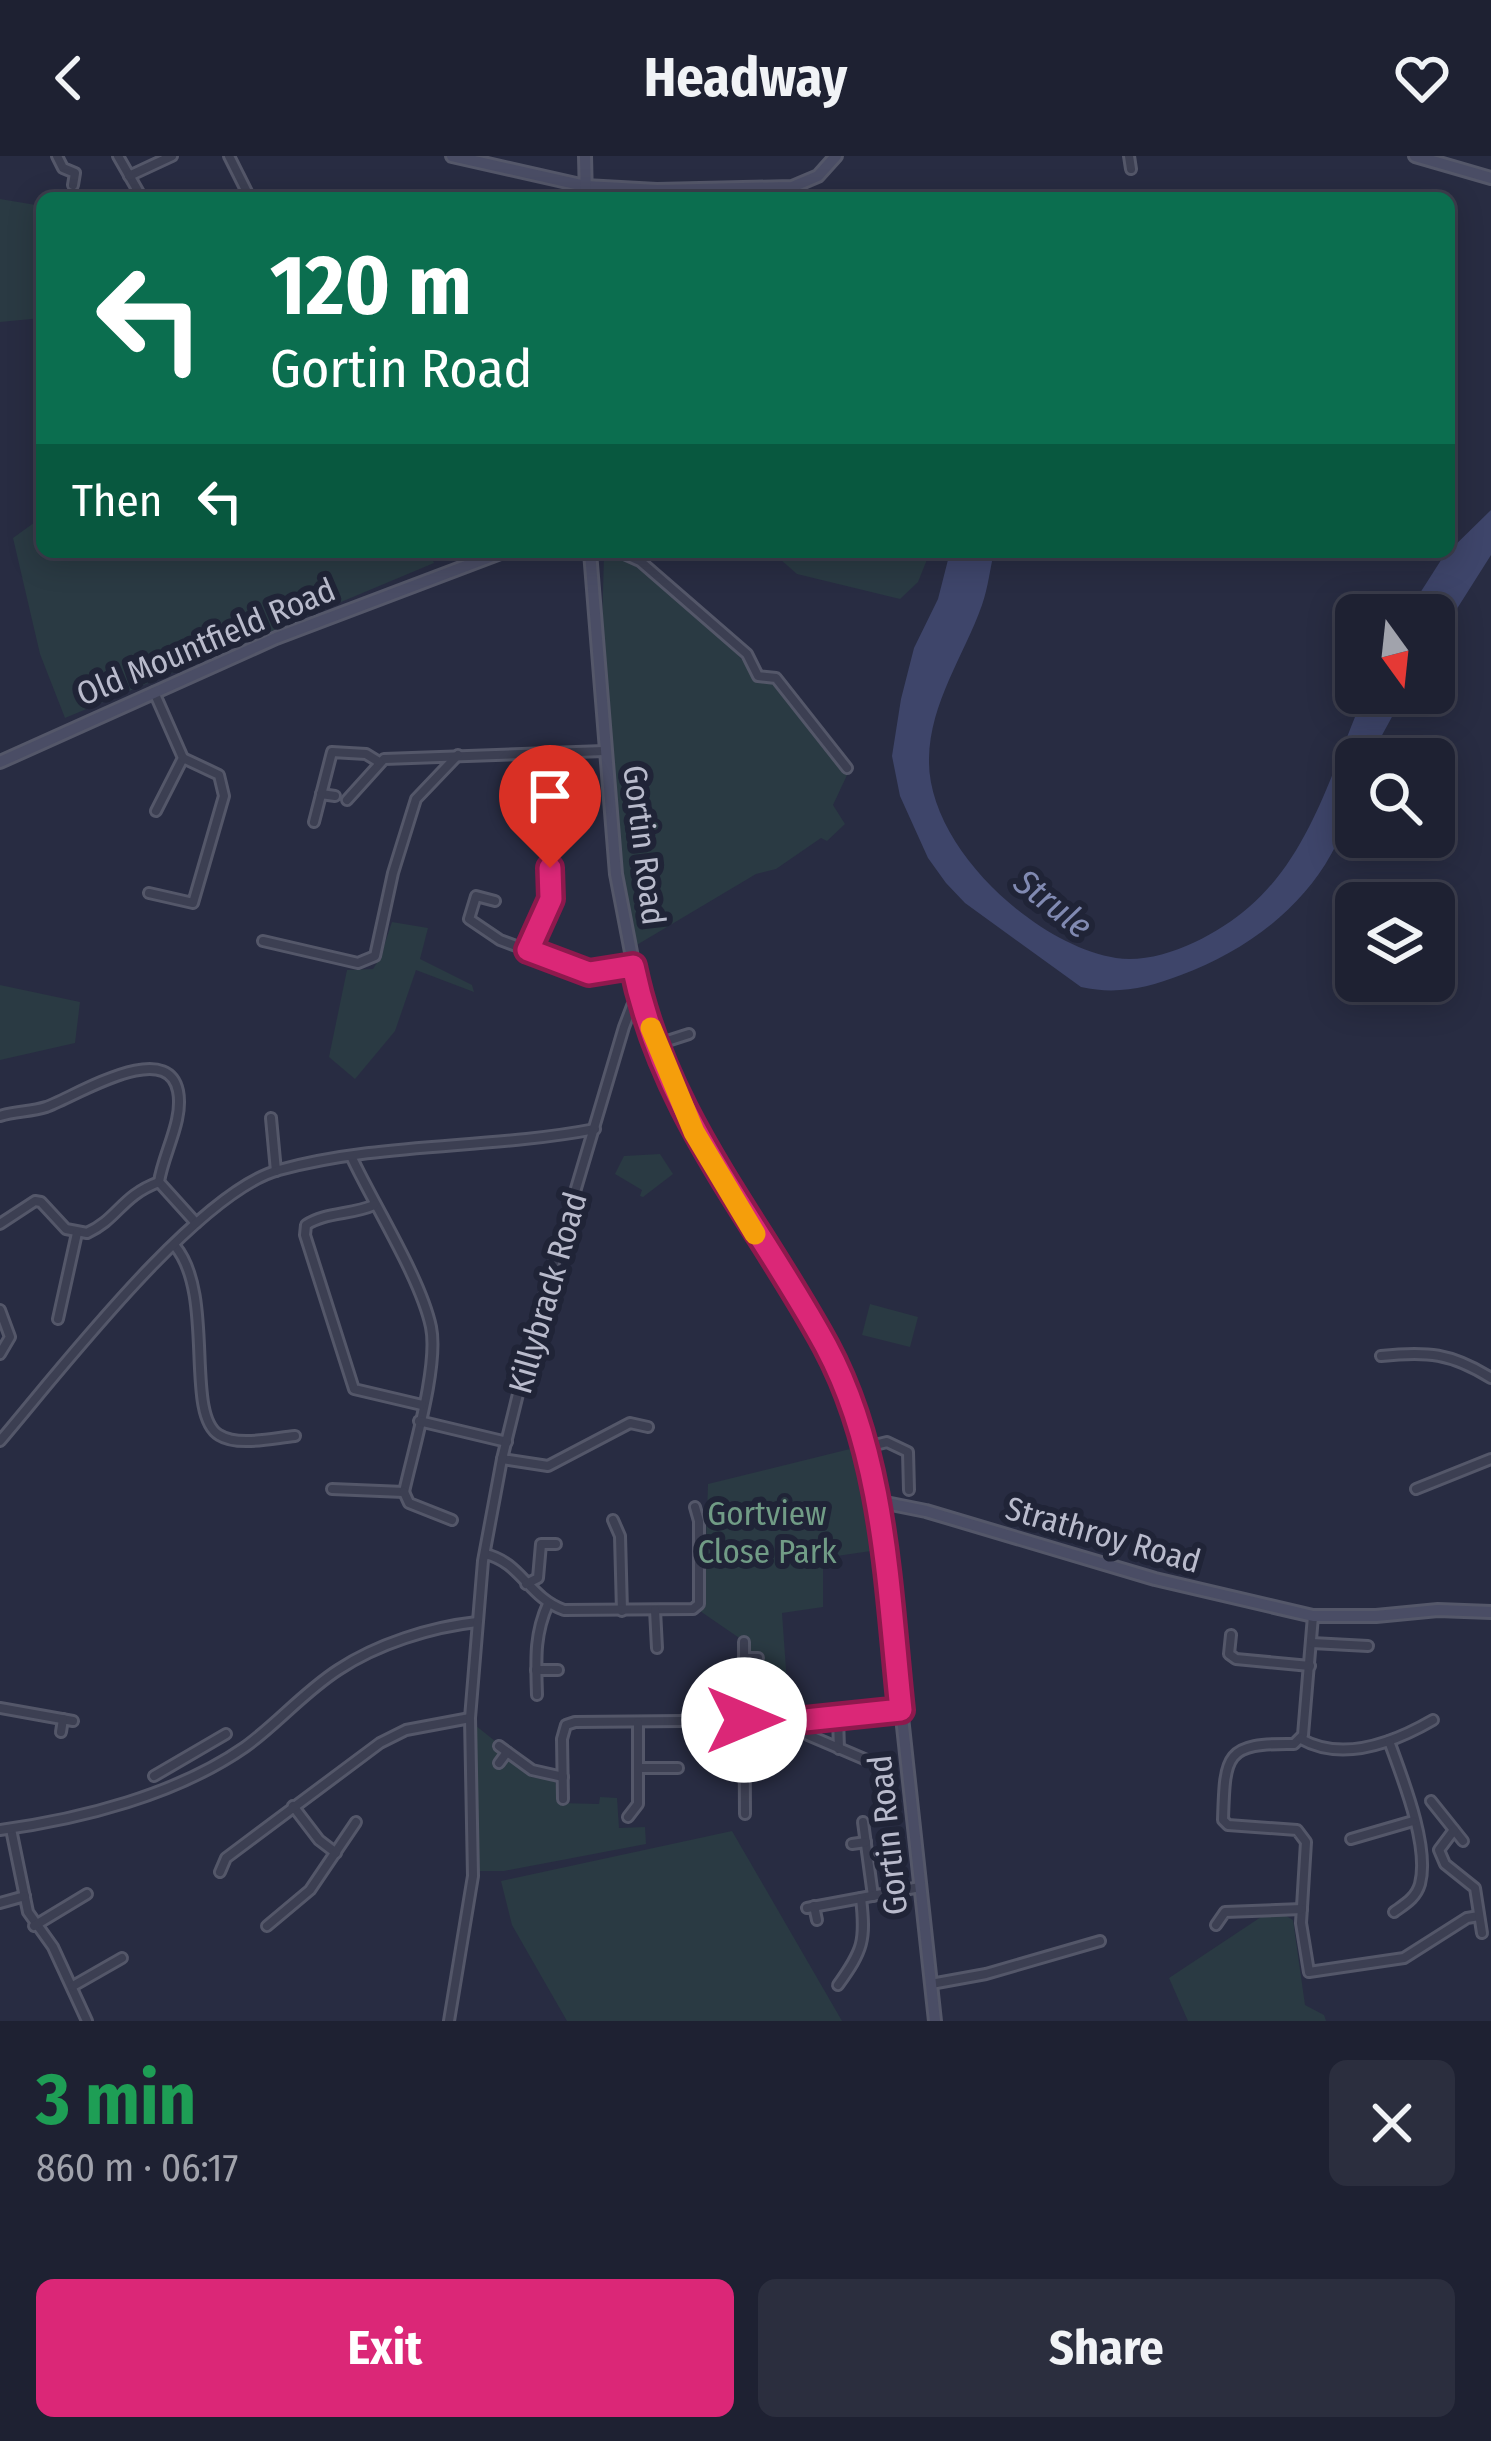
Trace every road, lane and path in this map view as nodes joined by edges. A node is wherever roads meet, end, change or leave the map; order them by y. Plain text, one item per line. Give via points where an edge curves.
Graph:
1 (57, 156) edge
2 (118, 156) edge
3 (172, 156) edge
4 (229, 156) edge
5 (452, 156) edge
6 (585, 156) edge
7 (836, 156) edge
8 (1129, 156) edge
9 (1414, 156) edge
10 (1131, 170) dead end
11 (129, 176) junction
12 (1491, 178) edge
13 (73, 185) dead end
14 (138, 192) edge
15 (247, 192) edge
16 (585, 192) edge
17 (487, 558) edge
18 (590, 558) edge
19 (633, 558) edge
20 (154, 692) junction
21 (604, 751) junction
22 (458, 754) junction
23 (183, 758) junction
24 (0, 762) edge
25 (379, 762) junction
26 (847, 768) dead end
27 (321, 794) junction
28 (335, 796) dead end
29 (347, 800) dead end
30 (156, 811) dead end
31 (314, 822) dead end
32 (550, 868) dead end
33 (149, 893) dead end
34 (495, 901) dead end
35 (263, 941) dead end
36 (528, 950) junction
37 (633, 966) junction
38 (640, 999) junction
39 (689, 1034) dead end
40 (657, 1045) junction
41 (0, 1116) edge
42 (271, 1118) dead end
43 (597, 1129) junction
44 (352, 1158) junction
45 (276, 1171) junction
46 (159, 1182) junction
47 (374, 1205) junction
48 (196, 1223) junction
49 (0, 1224) edge
50 (77, 1233) junction
51 (175, 1246) junction
52 (0, 1310) edge
53 (58, 1319) dead end
54 (0, 1354) edge
55 (1381, 1356) dead end
56 (1490, 1373) edge
57 (422, 1405) junction
58 (419, 1421) junction
59 (648, 1427) dead end
60 (295, 1436) dead end
61 (0, 1441) edge
62 (507, 1442) junction
63 (862, 1448) junction
64 (502, 1459) junction
65 (1491, 1459) edge
66 (1416, 1489) dead end
67 (332, 1490) dead end
68 (909, 1490) dead end
69 (404, 1492) junction
70 (879, 1505) junction
71 (695, 1507) dead end
72 (452, 1520) dead end
73 (613, 1520) dead end
74 (556, 1544) dead end
75 (484, 1554) junction
76 (526, 1585) junction
77 (548, 1604) junction
78 (655, 1610) junction
79 (622, 1611) junction
80 (1491, 1612) edge
81 (1313, 1616) junction
82 (477, 1622) junction
83 (1231, 1636) dead end
84 (744, 1642) dead end
85 (1312, 1643) junction
86 (1368, 1646) dead end
87 (657, 1648) dead end
88 (744, 1658) junction
89 (758, 1658) dead end
90 (1310, 1666) junction
91 (536, 1670) junction
92 (558, 1670) dead end
93 (537, 1695) dead end
94 (0, 1708) edge
95 (901, 1710) junction
96 (838, 1717) junction
97 (470, 1718) junction
98 (744, 1720) junction
99 (1433, 1720) dead end
100 (638, 1722) junction
101 (61, 1732) dead end
102 (226, 1734) dead end
103 (808, 1735) dead end
104 (1301, 1739) junction
105 (1389, 1741) junction
106 (839, 1749) junction
107 (185, 1756) junction
108 (869, 1761) dead end
109 (745, 1762) junction
110 (499, 1763) dead end
111 (711, 1764) dead end
112 (638, 1768) junction
113 (678, 1768) dead end
114 (196, 1773) junction
115 (154, 1777) dead end
116 (562, 1777) junction
117 (563, 1799) dead end
118 (1431, 1801) dead end
119 (293, 1806) junction
120 (745, 1814) dead end
121 (628, 1817) dead end
122 (1413, 1821) junction
123 (356, 1822) dead end
124 (863, 1822) dead end
125 (5, 1830) edge
126 (1454, 1830) junction
127 (1351, 1838) dead end
128 (1463, 1841) dead end
129 (866, 1843) junction
130 (853, 1844) dead end
131 (336, 1853) junction
132 (220, 1872) dead end
133 (920, 1887) junction
134 (87, 1894) dead end
135 (25, 1896) junction
136 (873, 1896) junction
137 (861, 1898) junction
138 (0, 1903) edge
139 (1302, 1909) junction
140 (1394, 1912) dead end
141 (1479, 1916) junction
142 (817, 1921) dead end
143 (1216, 1925) dead end
144 (34, 1926) junction
145 (281, 1933) dead end
146 (1482, 1933) dead end
147 (1100, 1941) dead end
148 (118, 1964) dead end
149 (834, 1971) dead end
150 (931, 1984) junction
151 (73, 1986) junction
152 (87, 2021) edge
153 (449, 2021) edge
154 (934, 2021) edge

1 - 13 street via 75,173
2 - 11 street
3 - 11 street
4 - 15 street
5 - 16 main road
6 - 16 main road
7 - 16 main road via 792,187
8 - 10 street
9 - 12 main road
11 - 14 street
17 - 20 main road, Old Mountfield Road
18 - 21 main road, Gortin Road
19 - 26 street via 747,654 758,676 776,678
20 - 23 street
20 - 24 main road, Old Mountfield Road
21 - 22 street
21 - 37 main road, Gortin Road
22 - 25 street
22 - 35 street via 416,799 375,956 358,963
23 - 30 street
23 - 33 street via 219,775 224,796 193,903
25 - 27 street via 332,752
25 - 29 street
27 - 28 street
27 - 31 street
32 - 36 street via 551,899
34 - 36 street via 476,896 469,920
36 - 37 street via 589,973
37 - 38 main road, Gortin Road
38 - 40 main road, Gortin Road
38 - 43 street, Killybrack Road via 624,1027
39 - 40 street
40 - 63 main road, Gortin Road via 710,1161 827,1348
41 - 46 street via 41,1109 125,1072 156,1069 178,1091
42 - 45 street
43 - 44 street
43 - 62 street, Killybrack Road
44 - 45 street
44 - 47 street
45 - 48 street
46 - 48 street
46 - 50 street via 126,1198 98,1228
47 - 57 street via 432,1329
47 - 57 street via 314,1220 305,1235 354,1389
48 - 51 street
49 - 50 street via 35,1201
50 - 53 street
51 - 60 street via 196,1289 207,1422 236,1440
51 - 61 street
52 - 54 street via 10,1337
55 - 56 street via 1443,1354
57 - 58 street
58 - 62 street
58 - 69 street
59 - 64 street via 630,1423 548,1466
62 - 64 street, Killybrack Road
63 - 68 street via 887,1442 908,1453
63 - 70 main road, Gortin Road
64 - 75 street, Killybrack Road
65 - 66 street
67 - 69 street
69 - 72 street via 409,1503
70 - 81 main road, Strathroy Road
70 - 95 main road, Gortin Road
71 - 78 street via 699,1604
73 - 79 street
74 - 76 street via 541,1544 538,1578
75 - 76 street via 514,1568
75 - 82 street, Killybrack Road
76 - 77 street
77 - 79 street
77 - 91 street via 538,1624
78 - 79 street
78 - 87 street
80 - 81 main road, Strathroy Road
81 - 85 street
82 - 97 street, Killybrack Road
82 - 114 street via 387,1646 339,1669 243,1748
83 - 90 street via 1236,1659
84 - 88 street
85 - 86 street
85 - 90 street
88 - 89 street
88 - 98 street
90 - 104 street
91 - 92 street
91 - 93 street
94 - 101 street via 68,1720
95 - 96 street
95 - 133 main road, Gortin Road
96 - 98 street
96 - 106 street
97 - 119 street via 406,1730
97 - 153 street, Killybrack Road via 473,1876
98 - 100 street
98 - 109 street
99 - 105 street
100 - 112 street
100 - 116 street via 566,1725
102 - 107 street
103 - 106 street
104 - 105 street via 1341,1749
104 - 139 street via 1250,1744 1234,1756 1223,1820 1297,1830 1306,1842
105 - 122 street
106 - 108 street
107 - 114 street
107 - 115 street
109 - 111 street
109 - 120 street
110 - 116 street via 503,1749 532,1770
112 - 113 street
112 - 121 street via 638,1804
114 - 125 street via 79,1816
116 - 117 street
118 - 126 street
119 - 131 street
119 - 132 street via 226,1858
122 - 127 street
122 - 140 street via 1420,1883
123 - 131 street
124 - 129 street
125 - 135 street
126 - 128 street
126 - 141 street via 1439,1850 1475,1888
129 - 130 street
129 - 136 street
131 - 145 street via 310,1890 270,1924
133 - 136 street
133 - 150 main road, Gortin Road
134 - 144 street
135 - 138 street
135 - 144 street
136 - 137 street
137 - 142 street via 810,1907
137 - 149 street via 859,1955 840,1982
139 - 141 street via 1309,1972 1404,1958
139 - 143 street via 1225,1912
141 - 146 street
144 - 151 street
147 - 150 street
148 - 151 street
150 - 154 main road, Gortin Road
151 - 152 street

